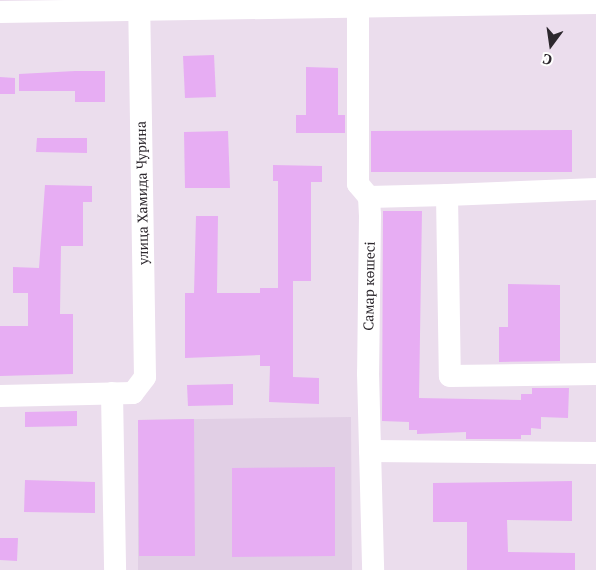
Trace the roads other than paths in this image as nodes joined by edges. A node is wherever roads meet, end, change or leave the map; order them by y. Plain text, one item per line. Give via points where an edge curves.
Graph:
1 (384, 3) edge
2 (596, 3) edge
3 (358, 7) junction
4 (139, 10) junction
5 (0, 12) edge
6 (596, 189) edge
7 (447, 195) junction
8 (369, 197) junction
9 (596, 374) edge
10 (112, 393) junction
11 (0, 396) edge
12 (370, 451) junction
13 (596, 453) edge
14 (115, 570) edge
15 (374, 570) edge

1 - 2 street
1 - 3 street
3 - 4 street
3 - 8 street, Самар көшесі via 358,184
4 - 5 street
4 - 10 street, улица Хамида Чурина via 145,377 133,393
6 - 7 street
7 - 8 street
7 - 9 street via 450,376
8 - 12 street, Самар көшесі
10 - 11 street
10 - 14 street
12 - 13 street
12 - 15 street, Самар көшесі

